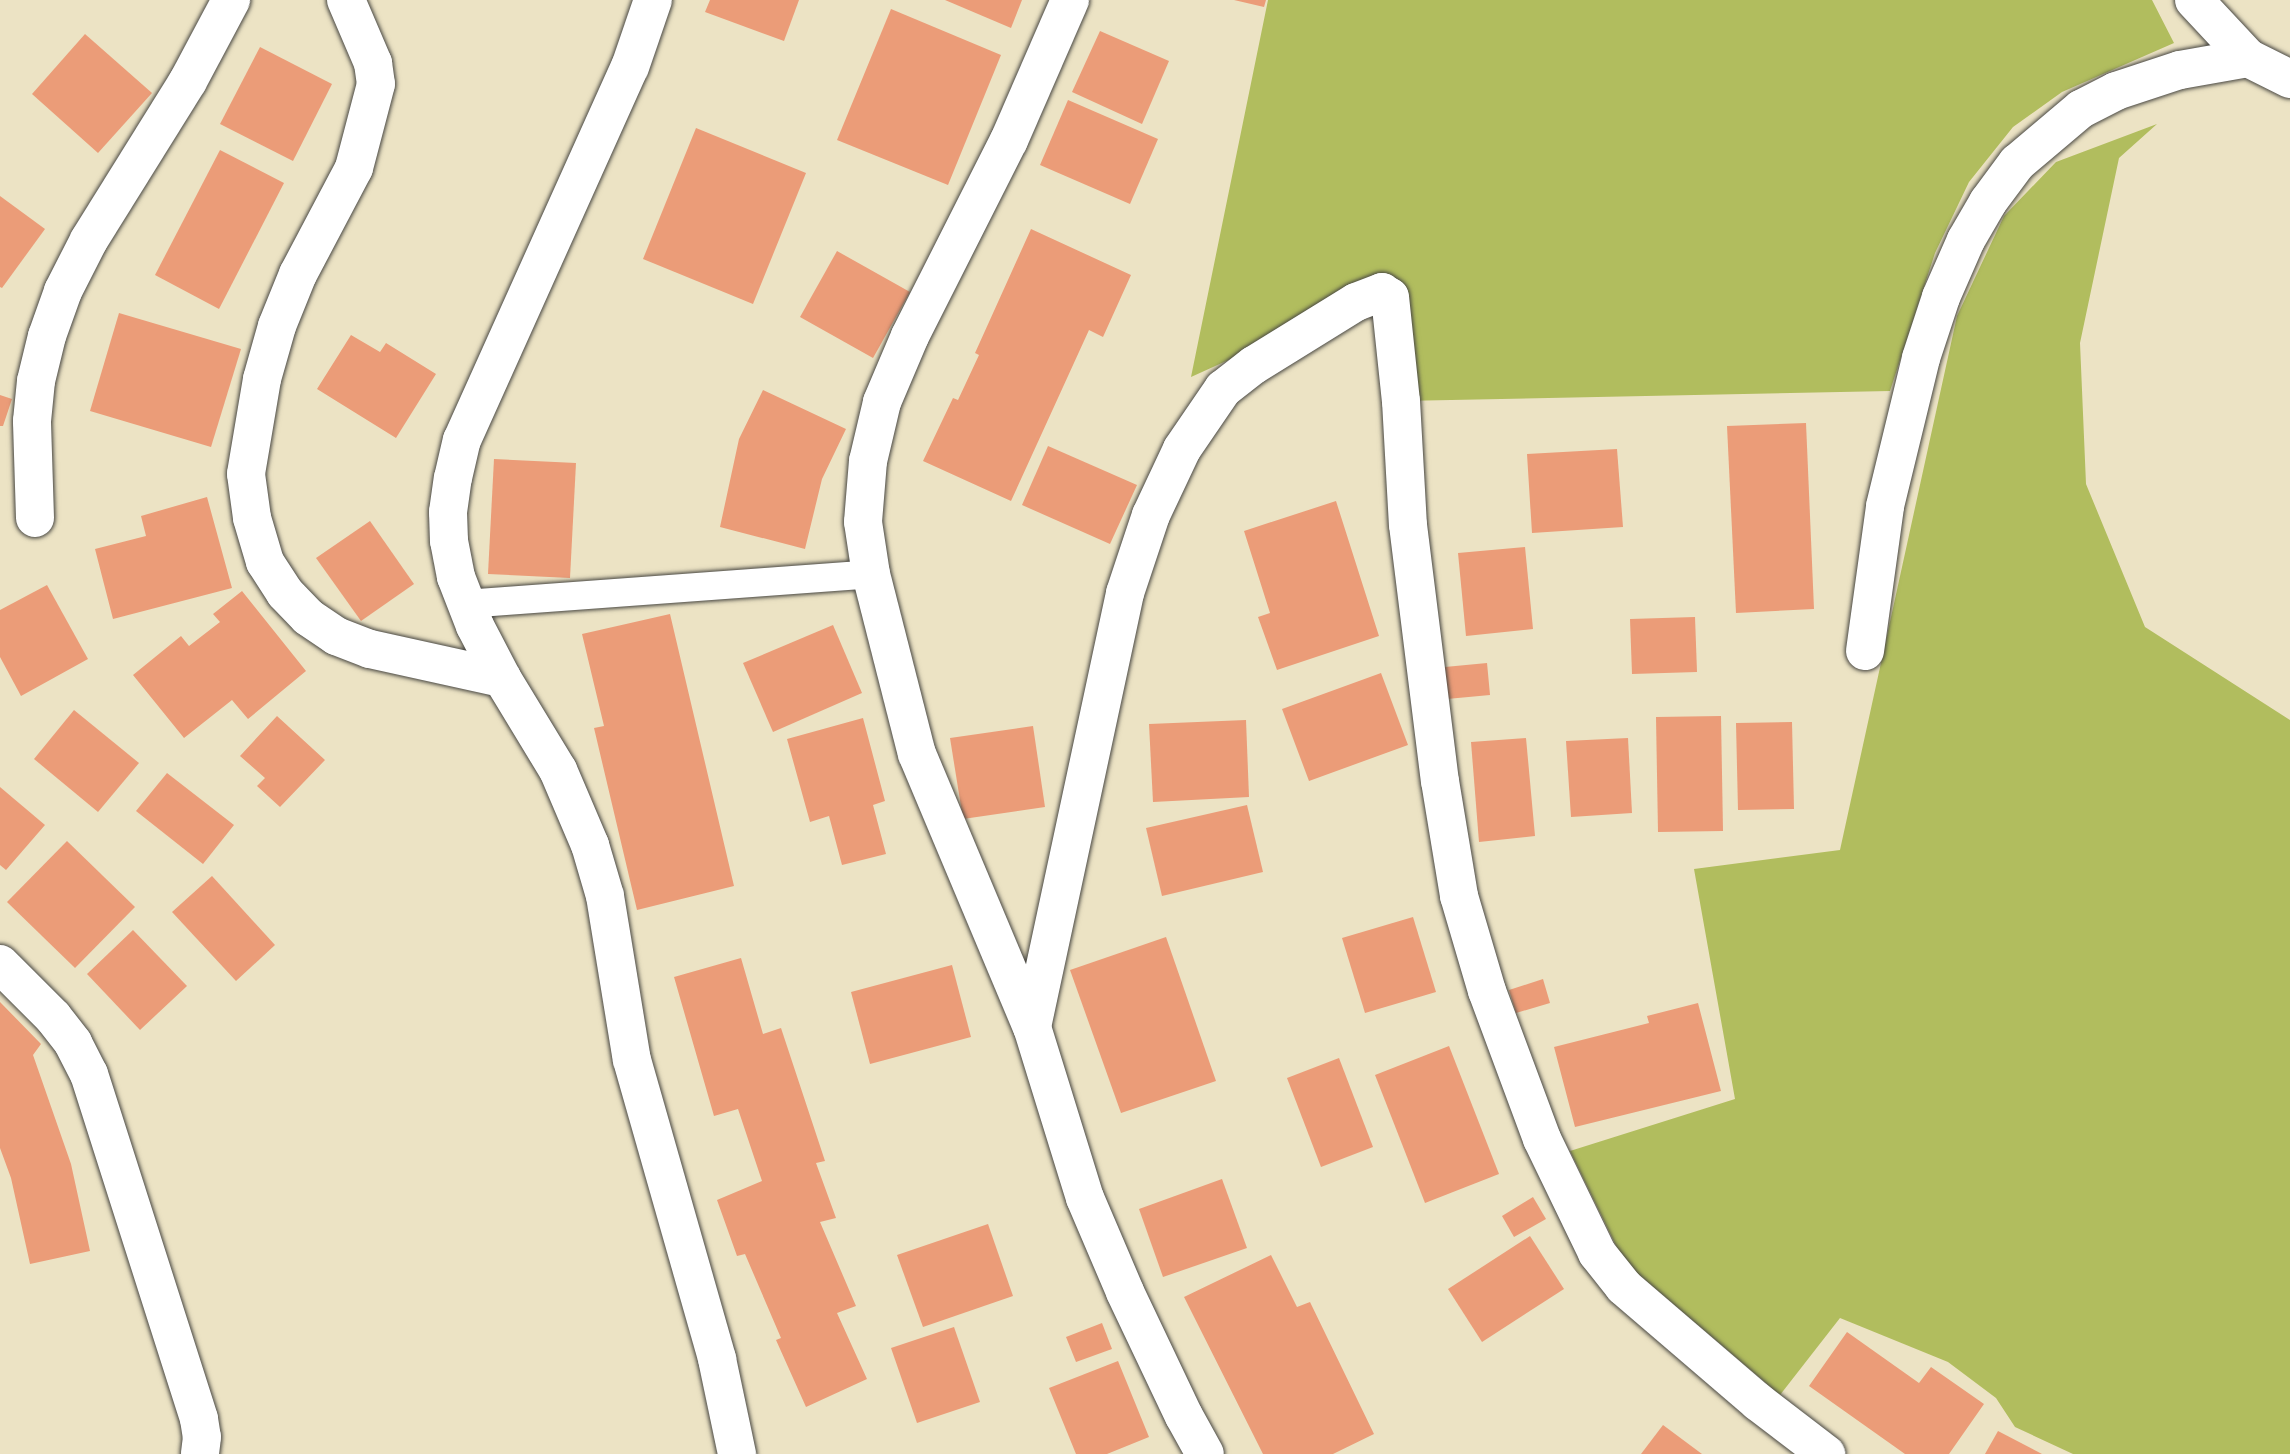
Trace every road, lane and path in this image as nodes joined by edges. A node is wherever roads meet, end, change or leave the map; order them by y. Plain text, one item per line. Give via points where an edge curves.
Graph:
1 (231, 0) edge
2 (346, 0) edge
3 (653, 0) edge
4 (1070, 0) edge
5 (2194, 0) edge
6 (2248, 58) junction
7 (2290, 79) edge
8 (36, 518) dead end
9 (871, 574) junction
10 (465, 604) junction
11 (1865, 651) dead end
12 (502, 678) junction
13 (0, 964) edge
14 (1032, 1027) junction
15 (200, 1454) edge
16 (737, 1454) edge
17 (1205, 1454) edge
18 (1826, 1454) edge

1 - 8 street via 63,291 36,381 32,421
2 - 12 street via 373,63 376,84 354,168 298,274 277,326 262,379 246,474 252,518 265,562 285,593 308,617 336,636 370,649
3 - 10 street via 630,67 462,440 448,522
4 - 9 street via 1009,140 910,336 882,402 868,461 863,522
5 - 6 street
6 - 7 street
6 - 11 street via 2180,70 2116,91 2081,109 2017,163 1988,202 1941,297 1918,370 1885,506
9 - 10 lane
9 - 14 street via 917,754
10 - 12 street
12 - 16 street via 558,770 590,845 605,896 632,1060 718,1359
13 - 15 street via 53,1017 89,1074 199,1419
14 - 17 street via 1085,1198 1130,1304
14 - 18 street via 1125,593 1151,515 1182,449 1223,389 1356,302 1382,292 1390,297 1408,525 1438,769 1459,896 1487,991 1542,1139 1597,1253 1623,1287

